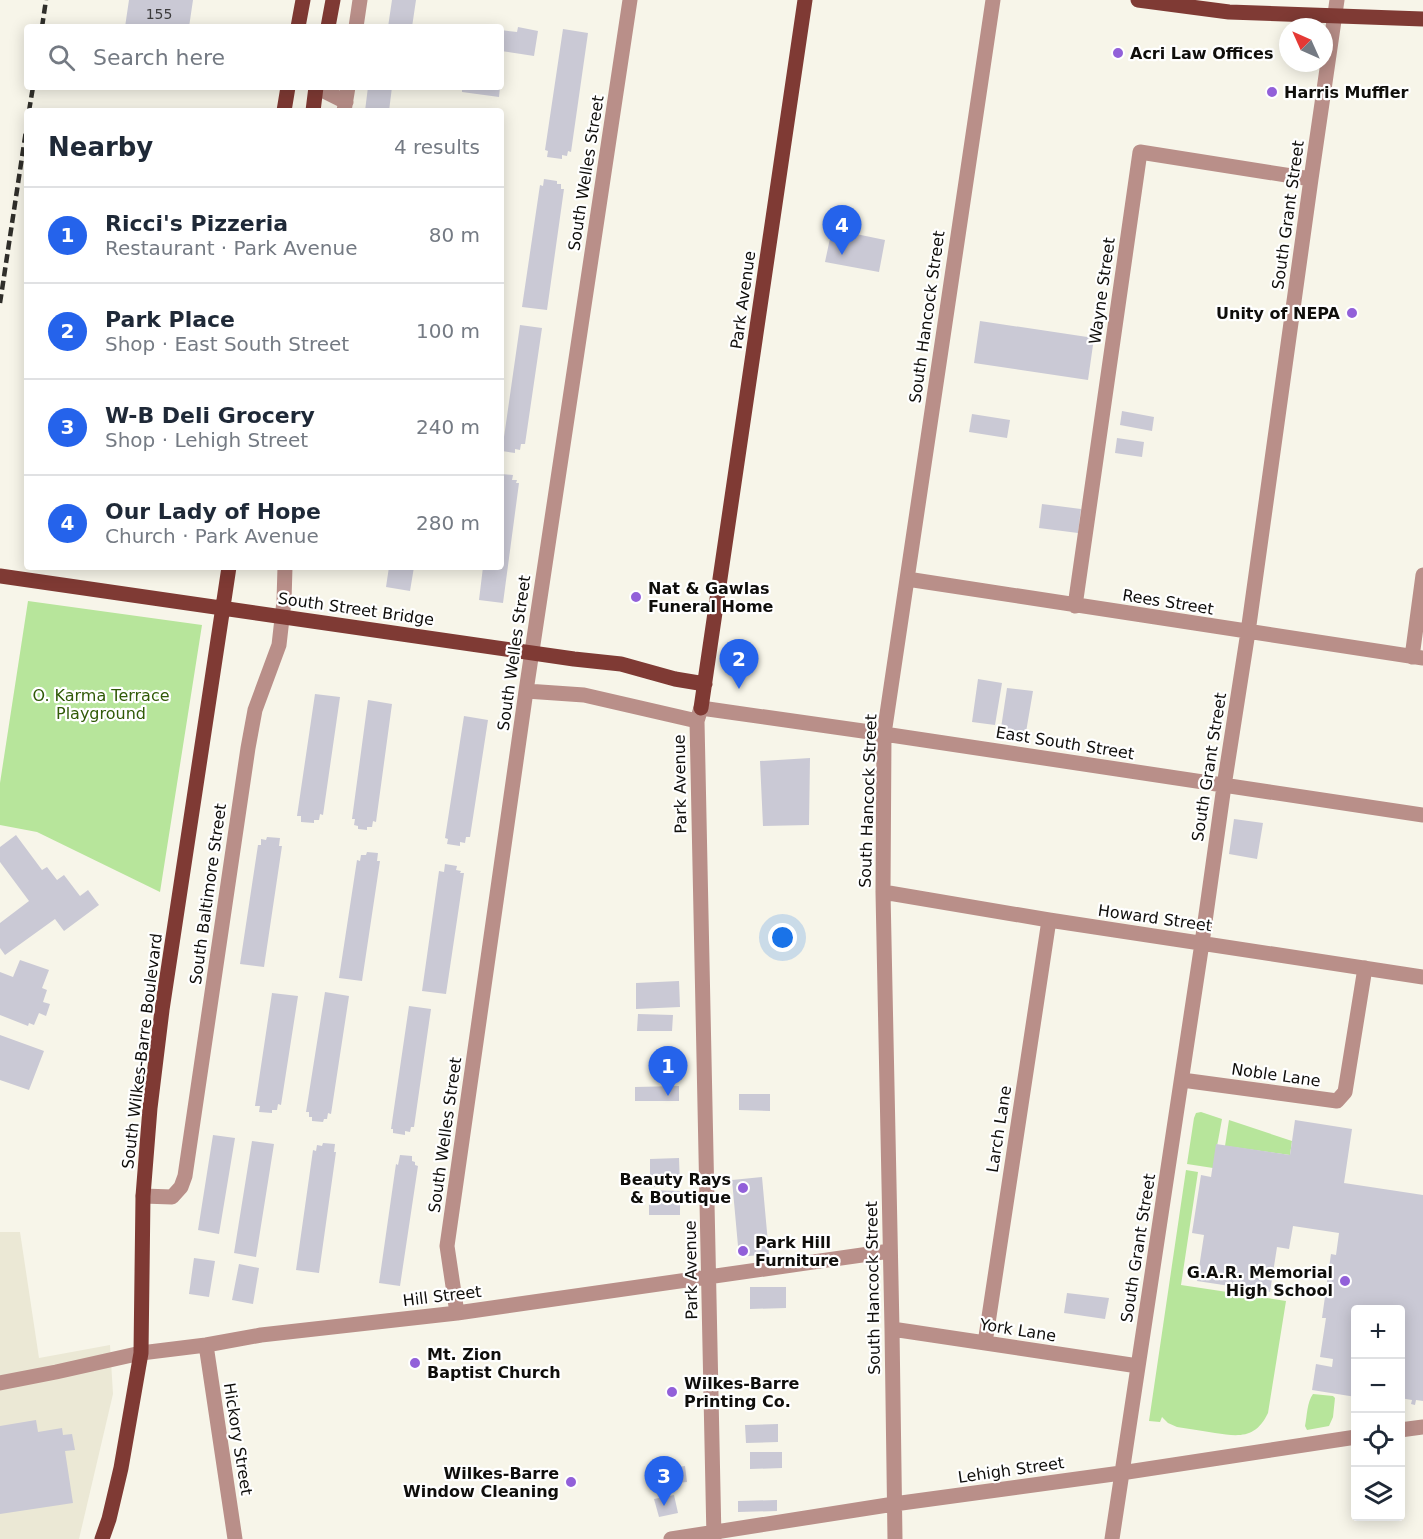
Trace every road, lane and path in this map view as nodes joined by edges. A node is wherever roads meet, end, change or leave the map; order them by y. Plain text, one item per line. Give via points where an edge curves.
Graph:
1 (303, 0) edge
2 (333, 0) edge
3 (360, 0) edge
4 (630, 0) edge
5 (805, 0) edge
6 (993, 0) edge
7 (1138, 0) edge
8 (1337, 0) edge
9 (1335, 16) junction
10 (1423, 19) edge
11 (299, 24) edge
12 (329, 24) edge
13 (356, 24) edge
14 (288, 90) edge
15 (316, 90) edge
16 (323, 90) edge
17 (346, 100) edge
18 (284, 108) edge
19 (312, 108) edge
20 (1311, 179) junction
21 (229, 570) edge
22 (285, 570) edge
23 (1423, 575) edge
24 (0, 576) edge
25 (907, 579) junction
26 (1075, 606) junction
27 (1248, 632) junction
28 (1418, 658) edge
29 (705, 684) junction
30 (526, 691) junction
31 (699, 714) junction
32 (884, 734) junction
33 (1224, 786) junction
34 (1423, 815) edge
35 (883, 892) junction
36 (1049, 920) junction
37 (1202, 943) junction
38 (1365, 968) junction
39 (1423, 977) edge
40 (1182, 1080) junction
41 (143, 1196) junction
42 (890, 1251) junction
43 (709, 1277) junction
44 (457, 1313) junction
45 (892, 1329) junction
46 (985, 1343) junction
47 (206, 1345) junction
48 (141, 1353) junction
49 (1138, 1366) junction
50 (0, 1383) edge
51 (1423, 1427) edge
52 (1405, 1429) edge
53 (1351, 1438) edge
54 (1121, 1473) junction
55 (894, 1504) junction
56 (714, 1536) edge
57 (102, 1539) edge
58 (235, 1539) edge
59 (671, 1539) edge
60 (895, 1539) edge
61 (1112, 1539) edge

1 - 11 main road
2 - 12 main road
3 - 13 street
4 - 30 street, South Welles Street
5 - 29 main road, Park Avenue
6 - 25 street, South Hancock Street
7 - 9 main road via 1229,12
8 - 9 street, South Grant Street
9 - 10 main road
9 - 20 street, South Grant Street
14 - 18 main road
15 - 19 main road
16 - 17 street
20 - 26 street, Wayne Street via 1140,152
20 - 27 street, South Grant Street
21 - 41 main road, South Wilkes-Barre Boulevard via 162,1011
22 - 41 street, South Baltimore Street via 279,645 255,710 248,748 185,1176 172,1197
23 - 28 street
24 - 29 main road, South Street Bridge via 621,664
25 - 26 street, Rees Street
25 - 32 street, South Hancock Street
26 - 27 street, Rees Street
27 - 28 street, Rees Street
27 - 33 street, South Grant Street
29 - 31 main road, Park Avenue
30 - 31 street, East South Street via 584,695
30 - 44 street, South Welles Street via 447,1246
31 - 32 street, East South Street
31 - 43 street, Park Avenue
32 - 33 street, East South Street
32 - 35 street, South Hancock Street
33 - 34 street, East South Street
33 - 37 street, South Grant Street
35 - 36 street, Howard Street
35 - 42 street, South Hancock Street
36 - 37 street, Howard Street
36 - 46 street, Larch Lane
37 - 38 street, Howard Street
37 - 40 street, South Grant Street
38 - 39 street, Howard Street
38 - 40 street, Noble Lane via 1345,1092 1337,1101
40 - 49 street, South Grant Street
41 - 48 main road, South Wilkes-Barre Boulevard
42 - 43 street, Hill Street
42 - 45 street, South Hancock Street
43 - 44 street, Hill Street
43 - 56 street, Park Avenue
44 - 47 street, Hill Street
45 - 46 street, York Lane
45 - 55 street, South Hancock Street
46 - 49 street, York Lane
47 - 48 street, Hill Street
47 - 58 street, Hickory Street
48 - 50 street, Hill Street
48 - 57 main road, South Wilkes-Barre Boulevard via 122,1468
49 - 54 street, South Grant Street
51 - 52 street
53 - 54 street, Lehigh Street
54 - 55 street, Lehigh Street
54 - 61 street, South Grant Street
55 - 56 street, Lehigh Street
55 - 60 street, South Hancock Street
56 - 59 street, Lehigh Street

